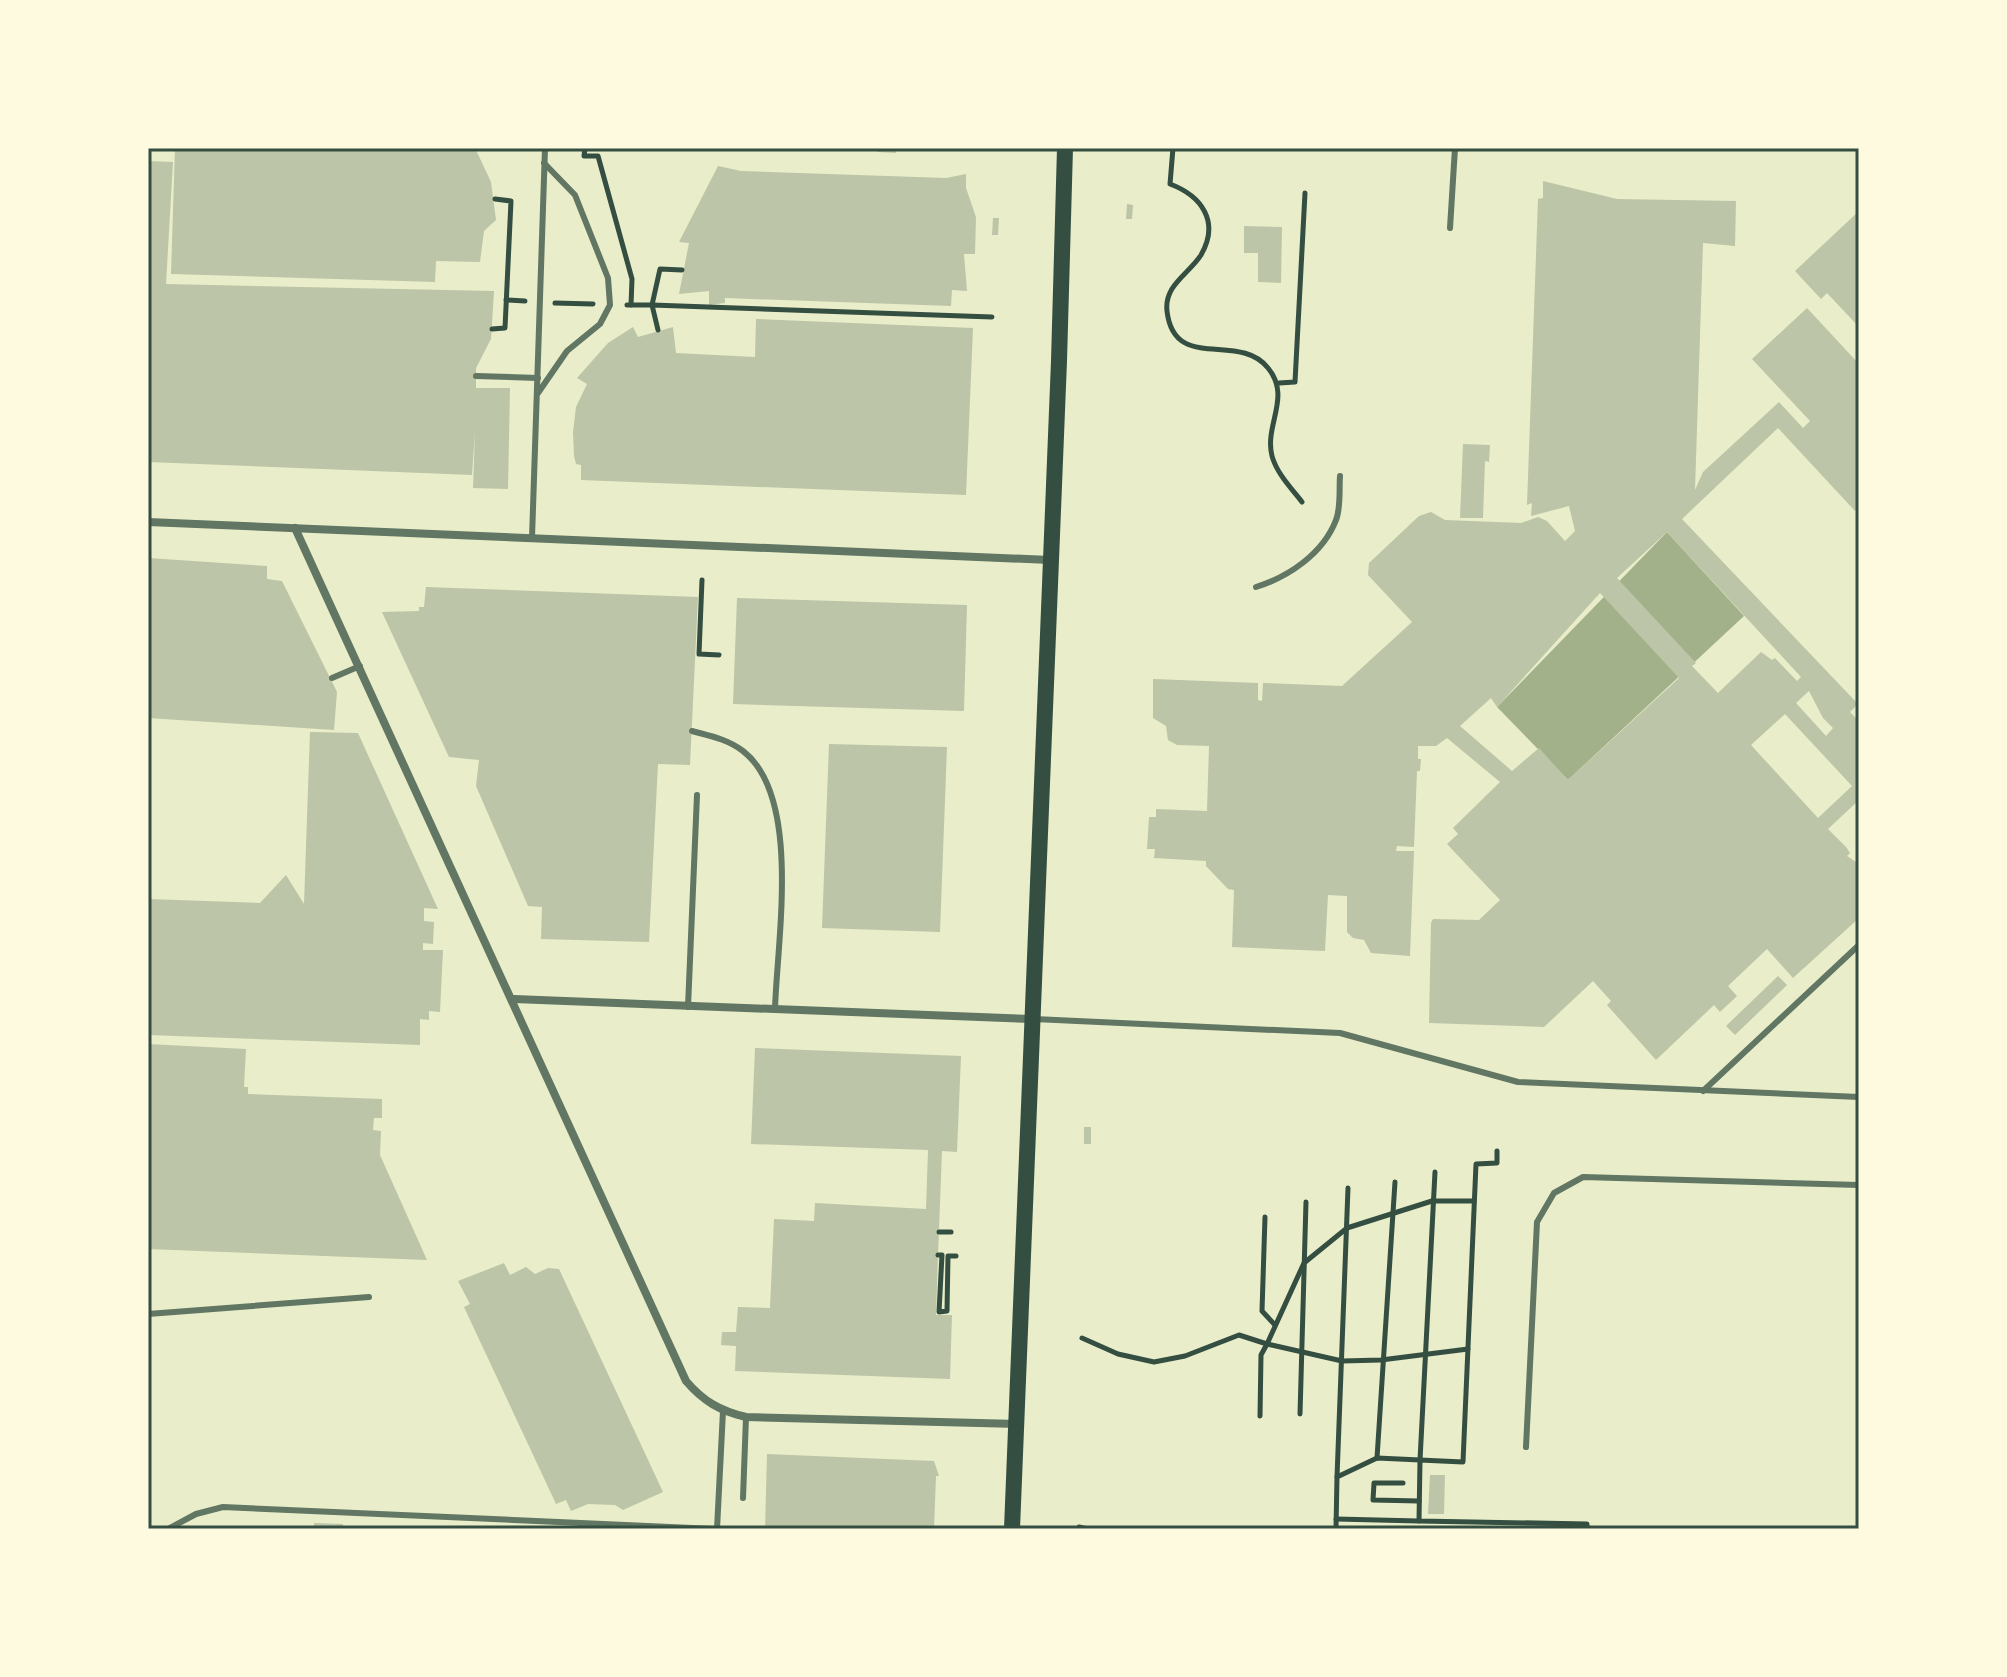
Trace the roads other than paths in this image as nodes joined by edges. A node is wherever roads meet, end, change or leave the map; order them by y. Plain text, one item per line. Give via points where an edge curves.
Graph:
1 (545, 148) edge
2 (1065, 148) edge
3 (1455, 148) edge
4 (544, 163) junction
5 (1450, 228) dead end
6 (476, 376) dead end
7 (538, 378) junction
8 (537, 396) junction
9 (1340, 476) dead end
10 (148, 522) edge
11 (295, 528) junction
12 (532, 538) junction
13 (1050, 560) junction
14 (1256, 587) dead end
15 (360, 666) junction
16 (332, 678) dead end
17 (692, 731) dead end
18 (697, 795) dead end
19 (1859, 945) edge
20 (514, 999) junction
21 (688, 1007) junction
22 (775, 1009) junction
23 (1032, 1019) junction
24 (1703, 1091) junction
25 (1859, 1097) edge
26 (1859, 1185) edge
27 (369, 1297) dead end
28 (148, 1314) edge
29 (723, 1411) junction
30 (746, 1417) junction
31 (1018, 1424) junction
32 (1526, 1447) dead end
33 (743, 1498) dead end
34 (168, 1529) edge
35 (716, 1529) edge
36 (1012, 1529) edge

1 - 4 lane
2 - 13 main road
3 - 5 lane
4 - 7 lane
4 - 8 lane via 575,195 608,278 610,305 600,324 567,351
6 - 7 lane
7 - 8 lane
8 - 12 lane
9 - 14 lane via 1336,520 1307,559 1282,579
10 - 11 street
11 - 12 street
11 - 15 street
12 - 13 street
13 - 23 main road
15 - 16 lane
15 - 20 street
17 - 22 lane via 722,738 745,752 777,805 782,843
18 - 21 lane
19 - 24 lane
20 - 21 street
20 - 29 street via 686,1381
21 - 22 street
22 - 23 street
23 - 24 lane via 1340,1033 1518,1082
23 - 31 main road
24 - 25 lane
26 - 32 lane via 1583,1177 1554,1193 1537,1222
27 - 28 lane
29 - 30 street
29 - 35 lane
30 - 31 street
30 - 33 lane
31 - 36 main road
34 - 35 lane via 223,1507

